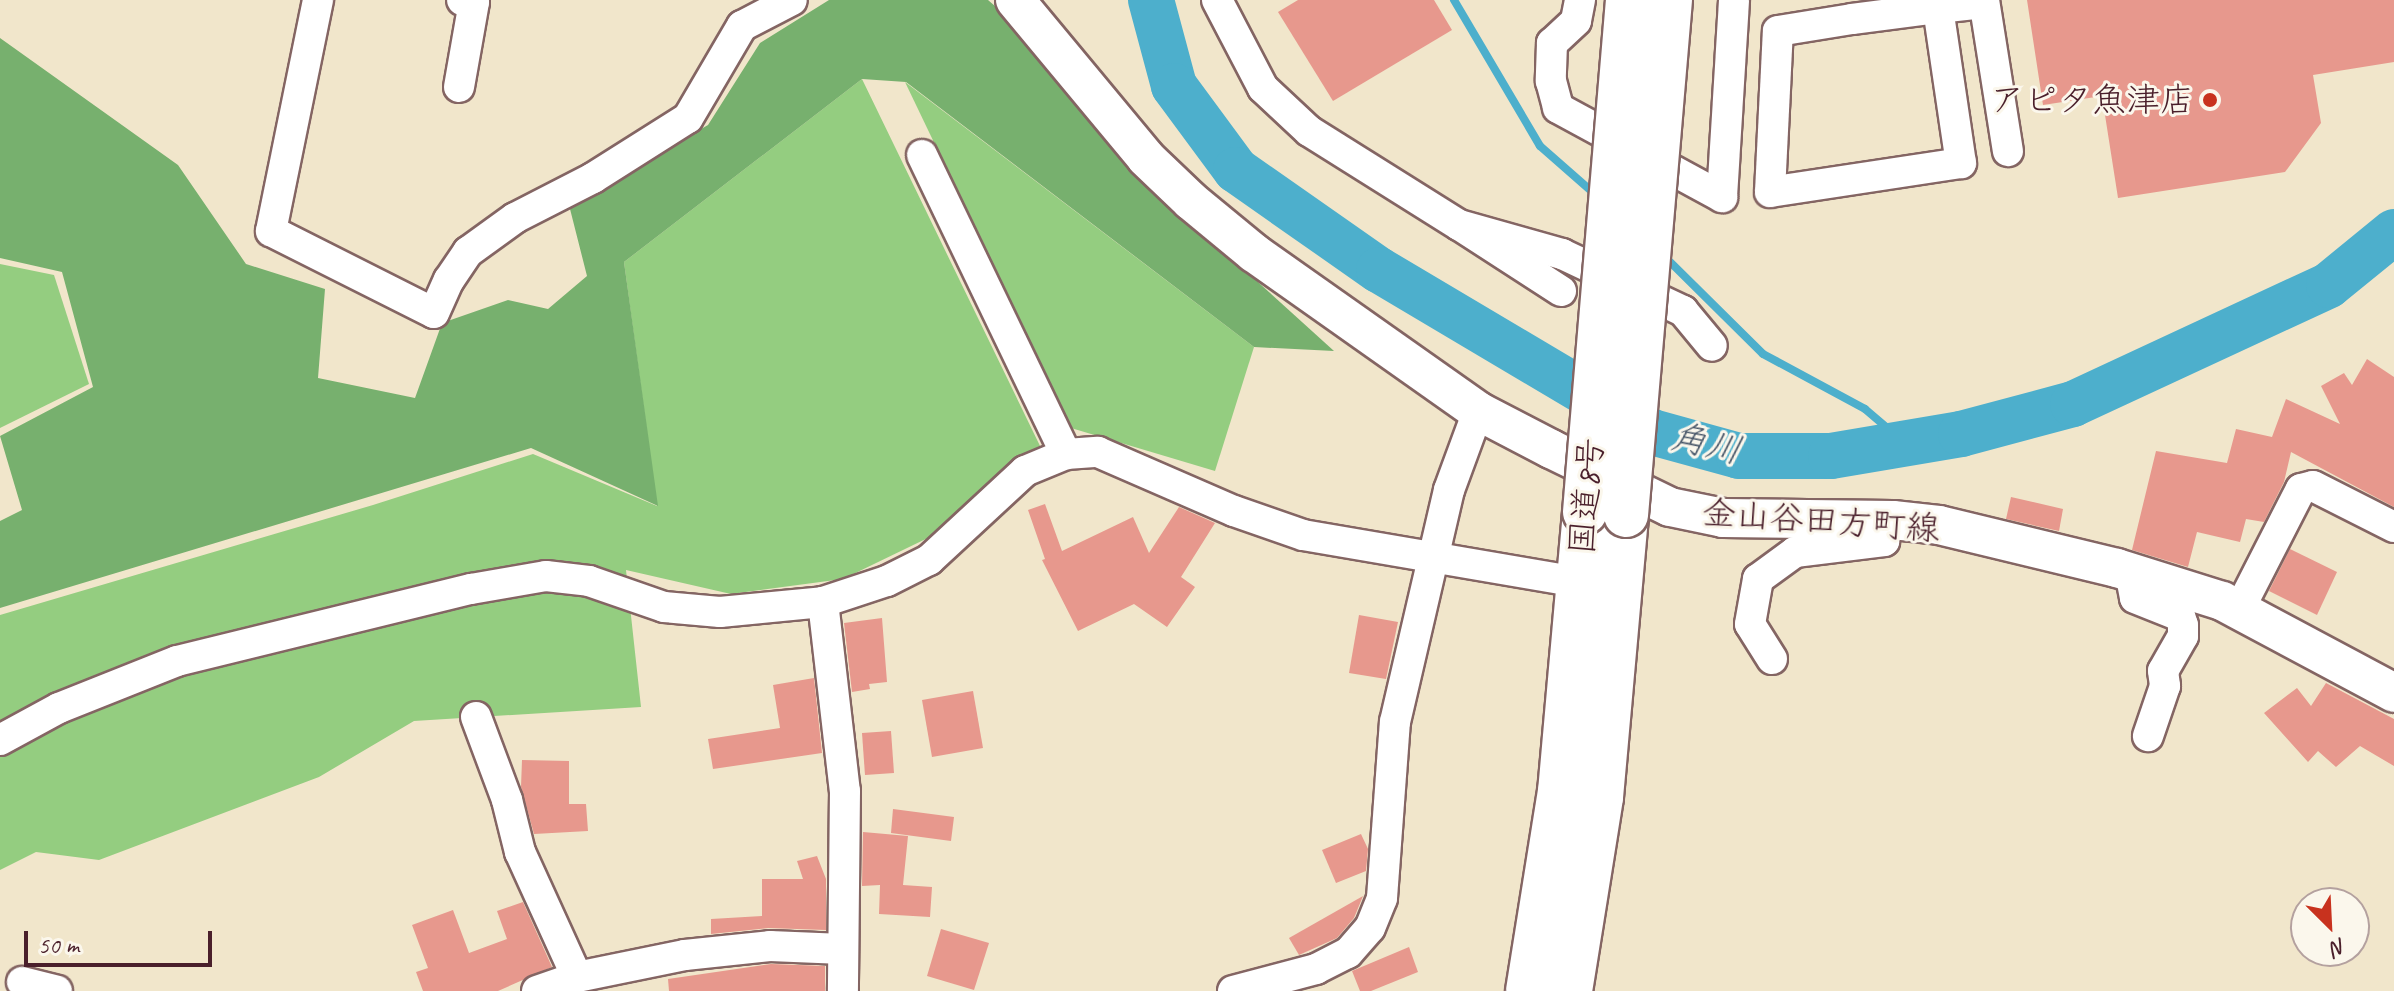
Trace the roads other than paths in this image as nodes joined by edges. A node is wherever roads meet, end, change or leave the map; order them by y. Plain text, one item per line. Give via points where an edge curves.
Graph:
1 (318, 0) edge
2 (792, 0) edge
3 (1015, 0) edge
4 (1217, 0) edge
5 (1580, 0) edge
6 (1628, 0) edge
7 (1670, 0) edge
8 (1734, 0) edge
9 (470, 1) edge
10 (1984, 1) edge
11 (1938, 8) junction
12 (1851, 9) edge
13 (459, 87) dead end
14 (2008, 151) dead end
15 (922, 155) dead end
16 (1459, 225) junction
17 (1561, 291) dead end
18 (1712, 346) dead end
19 (1478, 411) junction
20 (1066, 454) junction
21 (1605, 513) junction
22 (1886, 520) junction
23 (2394, 527) edge
24 (1435, 556) junction
25 (2130, 572) junction
26 (1579, 582) junction
27 (823, 602) junction
28 (2239, 610) junction
29 (1772, 659) dead end
30 (2394, 693) edge
31 (476, 717) dead end
32 (2148, 736) dead end
33 (0, 740) edge
34 (843, 949) junction
35 (577, 977) junction
36 (22, 982) dead end
37 (1292, 984) edge
38 (57, 991) edge
39 (537, 991) edge
40 (843, 991) edge
41 (1233, 991) edge
42 (1528, 991) edge
43 (1570, 991) edge

1 - 2 street via 271,231 434,313 468,252 515,218 593,178 688,118 742,26
3 - 19 main road, 金山谷田方町線 via 1146,158 1191,201 1254,253
4 - 16 street via 1263,88 1309,131
5 - 8 street via 1576,21 1552,43 1551,81 1558,108 1722,197
6 - 21 highway, 国道8号, bridge
7 - 21 highway, 国道8号, bridge
9 - 13 street
10 - 11 street
10 - 14 street
11 - 12 street
11 - 12 street via 1961,163 1770,192 1778,31
15 - 20 street
16 - 17 street
16 - 18 street via 1562,254 1683,311
19 - 22 main road, 金山谷田方町線 via 1670,507 1723,518
19 - 24 street via 1449,490
20 - 24 street via 1098,452 1303,535
20 - 27 street via 1025,471 929,560 887,581
21 - 26 highway, 国道8号
21 - 43 highway, 国道8号 via 1601,797
22 - 25 main road, 金山谷田方町線 via 1939,525
22 - 29 street via 1884,541 1795,552 1758,579 1750,624
23 - 28 street via 2313,486 2301,489
24 - 26 street
24 - 37 street via 1395,722 1382,898 1370,928 1348,953
25 - 28 main road, 金山谷田方町線
25 - 32 street via 2135,598 2180,616 2183,625 2183,636 2163,671 2165,686
26 - 42 highway, 国道8号 via 1560,792
27 - 33 street via 720,612 664,607 589,581 546,576 471,589 177,661 59,708
27 - 34 street via 845,791
28 - 30 main road, 金山谷田方町線
31 - 35 street via 520,852
34 - 35 street via 770,946 685,955
34 - 40 street
35 - 39 street
36 - 38 street
37 - 41 street

